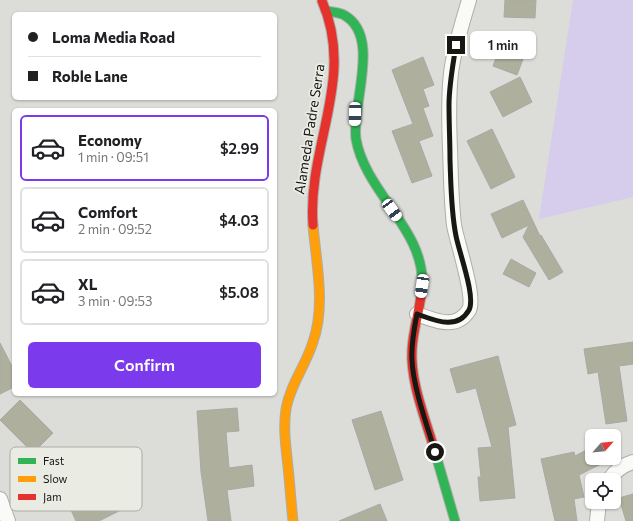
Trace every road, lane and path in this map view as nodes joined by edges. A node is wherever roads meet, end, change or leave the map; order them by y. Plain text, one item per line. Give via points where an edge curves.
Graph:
1 (322, 0) edge
2 (469, 0) edge
3 (326, 10) junction
4 (417, 314) junction
5 (633, 462) edge
6 (614, 473) edge
7 (0, 499) edge
8 (598, 509) edge
9 (8, 521) edge
10 (293, 521) edge
11 (455, 521) edge
12 (597, 521) edge

1 - 3 street, Alameda Padre Serra
2 - 4 street via 456,45 449,105 452,206 471,304 465,314 450,323
3 - 4 street via 343,15 356,27 362,39 363,70 355,114 357,149 371,181 402,224 419,257 422,286
3 - 10 street, Alameda Padre Serra via 332,30 334,66 312,202 312,229 319,295 318,322 312,347 287,403 285,424
4 - 11 street via 412,350 414,378
5 - 6 street
7 - 9 street
8 - 12 street

